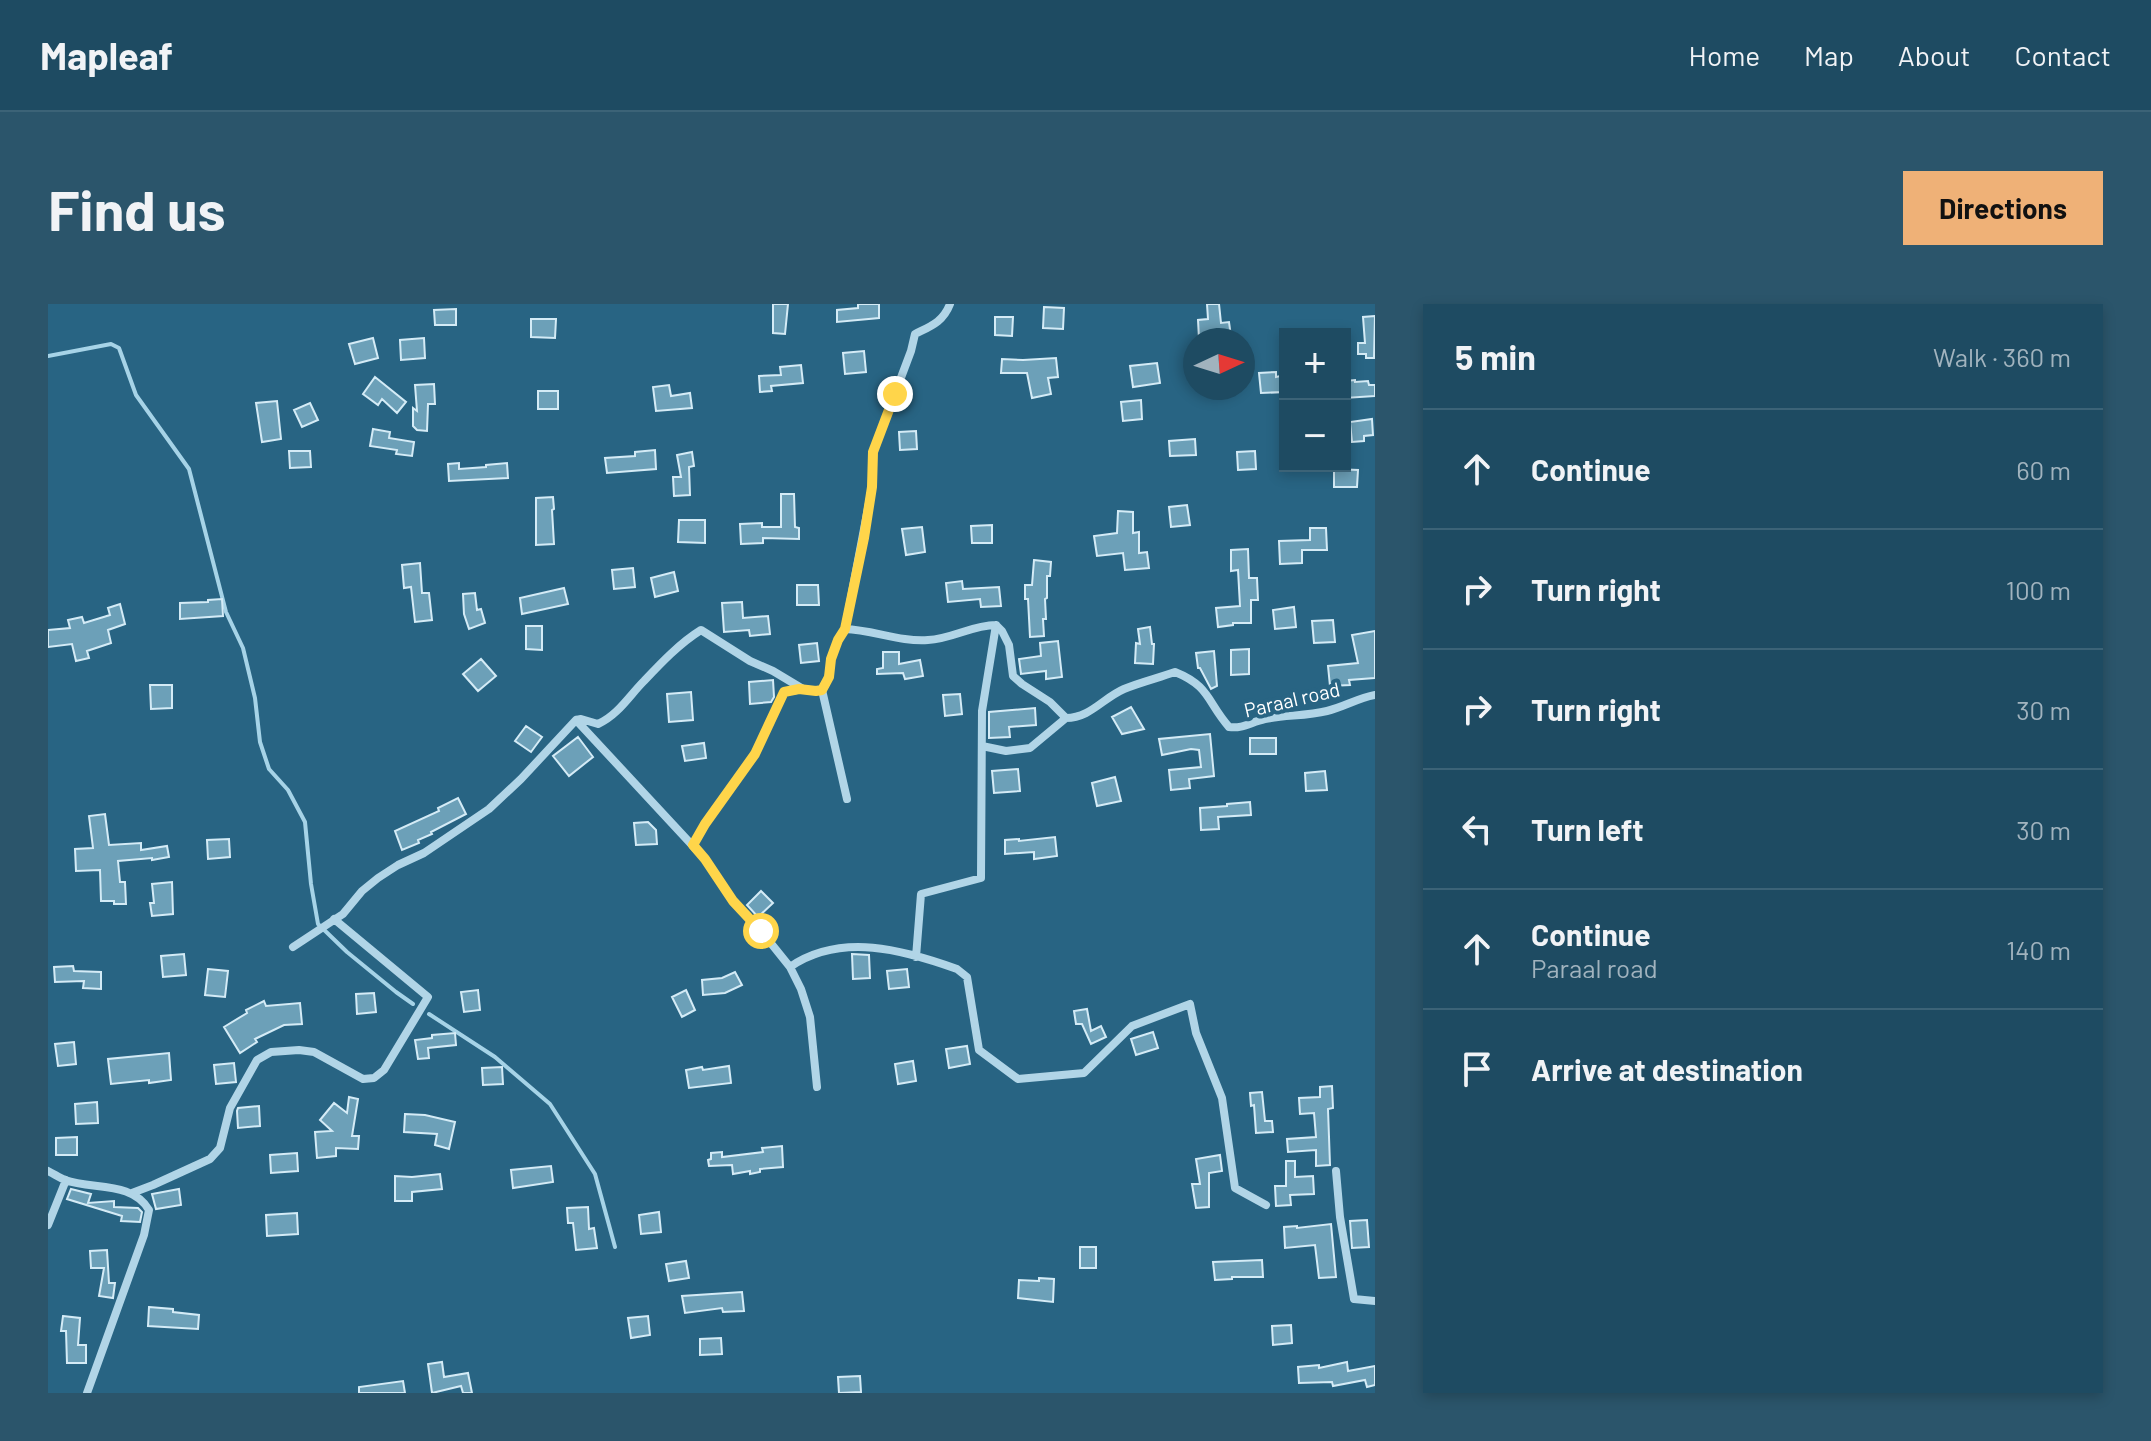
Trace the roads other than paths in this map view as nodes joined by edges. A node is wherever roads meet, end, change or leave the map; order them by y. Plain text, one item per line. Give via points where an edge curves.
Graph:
1 (950, 304) edge
2 (996, 625) junction
3 (845, 629) junction
4 (803, 689) junction
5 (822, 690) junction
6 (1375, 695) edge
7 (1066, 718) junction
8 (576, 720) junction
9 (982, 746) junction
10 (847, 799) dead end
11 (693, 845) junction
12 (331, 922) junction
13 (293, 947) dead end
14 (916, 957) junction
15 (790, 967) junction
16 (817, 1087) dead end
17 (48, 1171) edge
18 (1336, 1171) dead end
19 (66, 1180) junction
20 (132, 1193) junction
21 (1266, 1205) dead end
22 (48, 1225) edge
23 (1375, 1301) edge
24 (87, 1393) edge

1 - 3 street via 940,321 915,334 879,433
2 - 3 street via 927,641
2 - 7 street via 1009,645 1013,676
2 - 9 street via 982,711
3 - 5 street
4 - 5 street
4 - 8 street via 701,630 612,716 598,724
4 - 11 street via 784,692 755,754
5 - 10 street
6 - 7 street, Paraal road via 1312,715 1258,720 1240,729 1229,727 1209,695 1175,672 1121,690 1087,713
7 - 9 street via 1030,748
8 - 11 street
8 - 12 street via 489,809 378,878
9 - 14 street via 981,878 921,894
11 - 15 street
12 - 13 street
12 - 20 street via 428,997 384,1070 363,1079 314,1052 271,1052 257,1060 230,1108 220,1148 210,1159
14 - 15 street via 882,947 853,947 815,953
14 - 21 street via 967,977 979,1050 1018,1079 1084,1073 1132,1026 1190,1004 1222,1098 1235,1188
15 - 16 street via 810,1017
17 - 19 street
18 - 23 street via 1354,1299
19 - 20 street
19 - 22 street
20 - 24 street via 149,1210 147,1223

